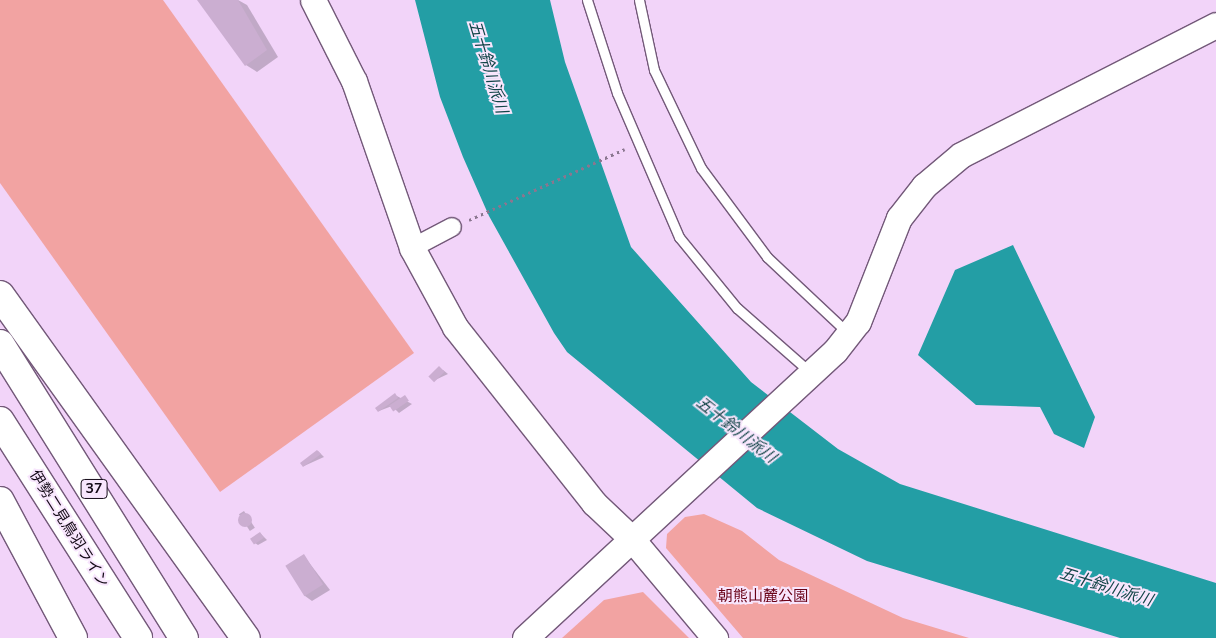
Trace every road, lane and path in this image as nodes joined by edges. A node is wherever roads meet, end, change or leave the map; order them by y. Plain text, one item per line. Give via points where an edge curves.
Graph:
1 (312, 0) edge
2 (587, 0) edge
3 (639, 0) edge
4 (1216, 25) edge
5 (637, 144) junction
6 (452, 227) joint
7 (412, 248) junction
8 (0, 294) edge
9 (848, 334) junction
10 (0, 344) edge
11 (813, 374) junction
12 (0, 421) edge
13 (0, 501) edge
14 (631, 538) junction
15 (73, 638) edge
16 (138, 638) edge
17 (184, 638) edge
18 (246, 638) edge
19 (525, 638) edge
20 (716, 638) edge

1 - 7 street via 354,81
2 - 5 lane
3 - 9 lane via 654,70 700,168 767,257
4 - 9 street via 961,155 932,180 900,218 858,322
5 - 6 path
5 - 11 lane via 679,237 737,308
6 - 7 street
7 - 14 street via 455,327 497,385 594,503
8 - 18 main road
9 - 11 street
10 - 17 main road, 37
11 - 14 street
12 - 16 main road, 伊勢二見鳥羽ライン
13 - 15 main road
14 - 19 street
14 - 20 street

